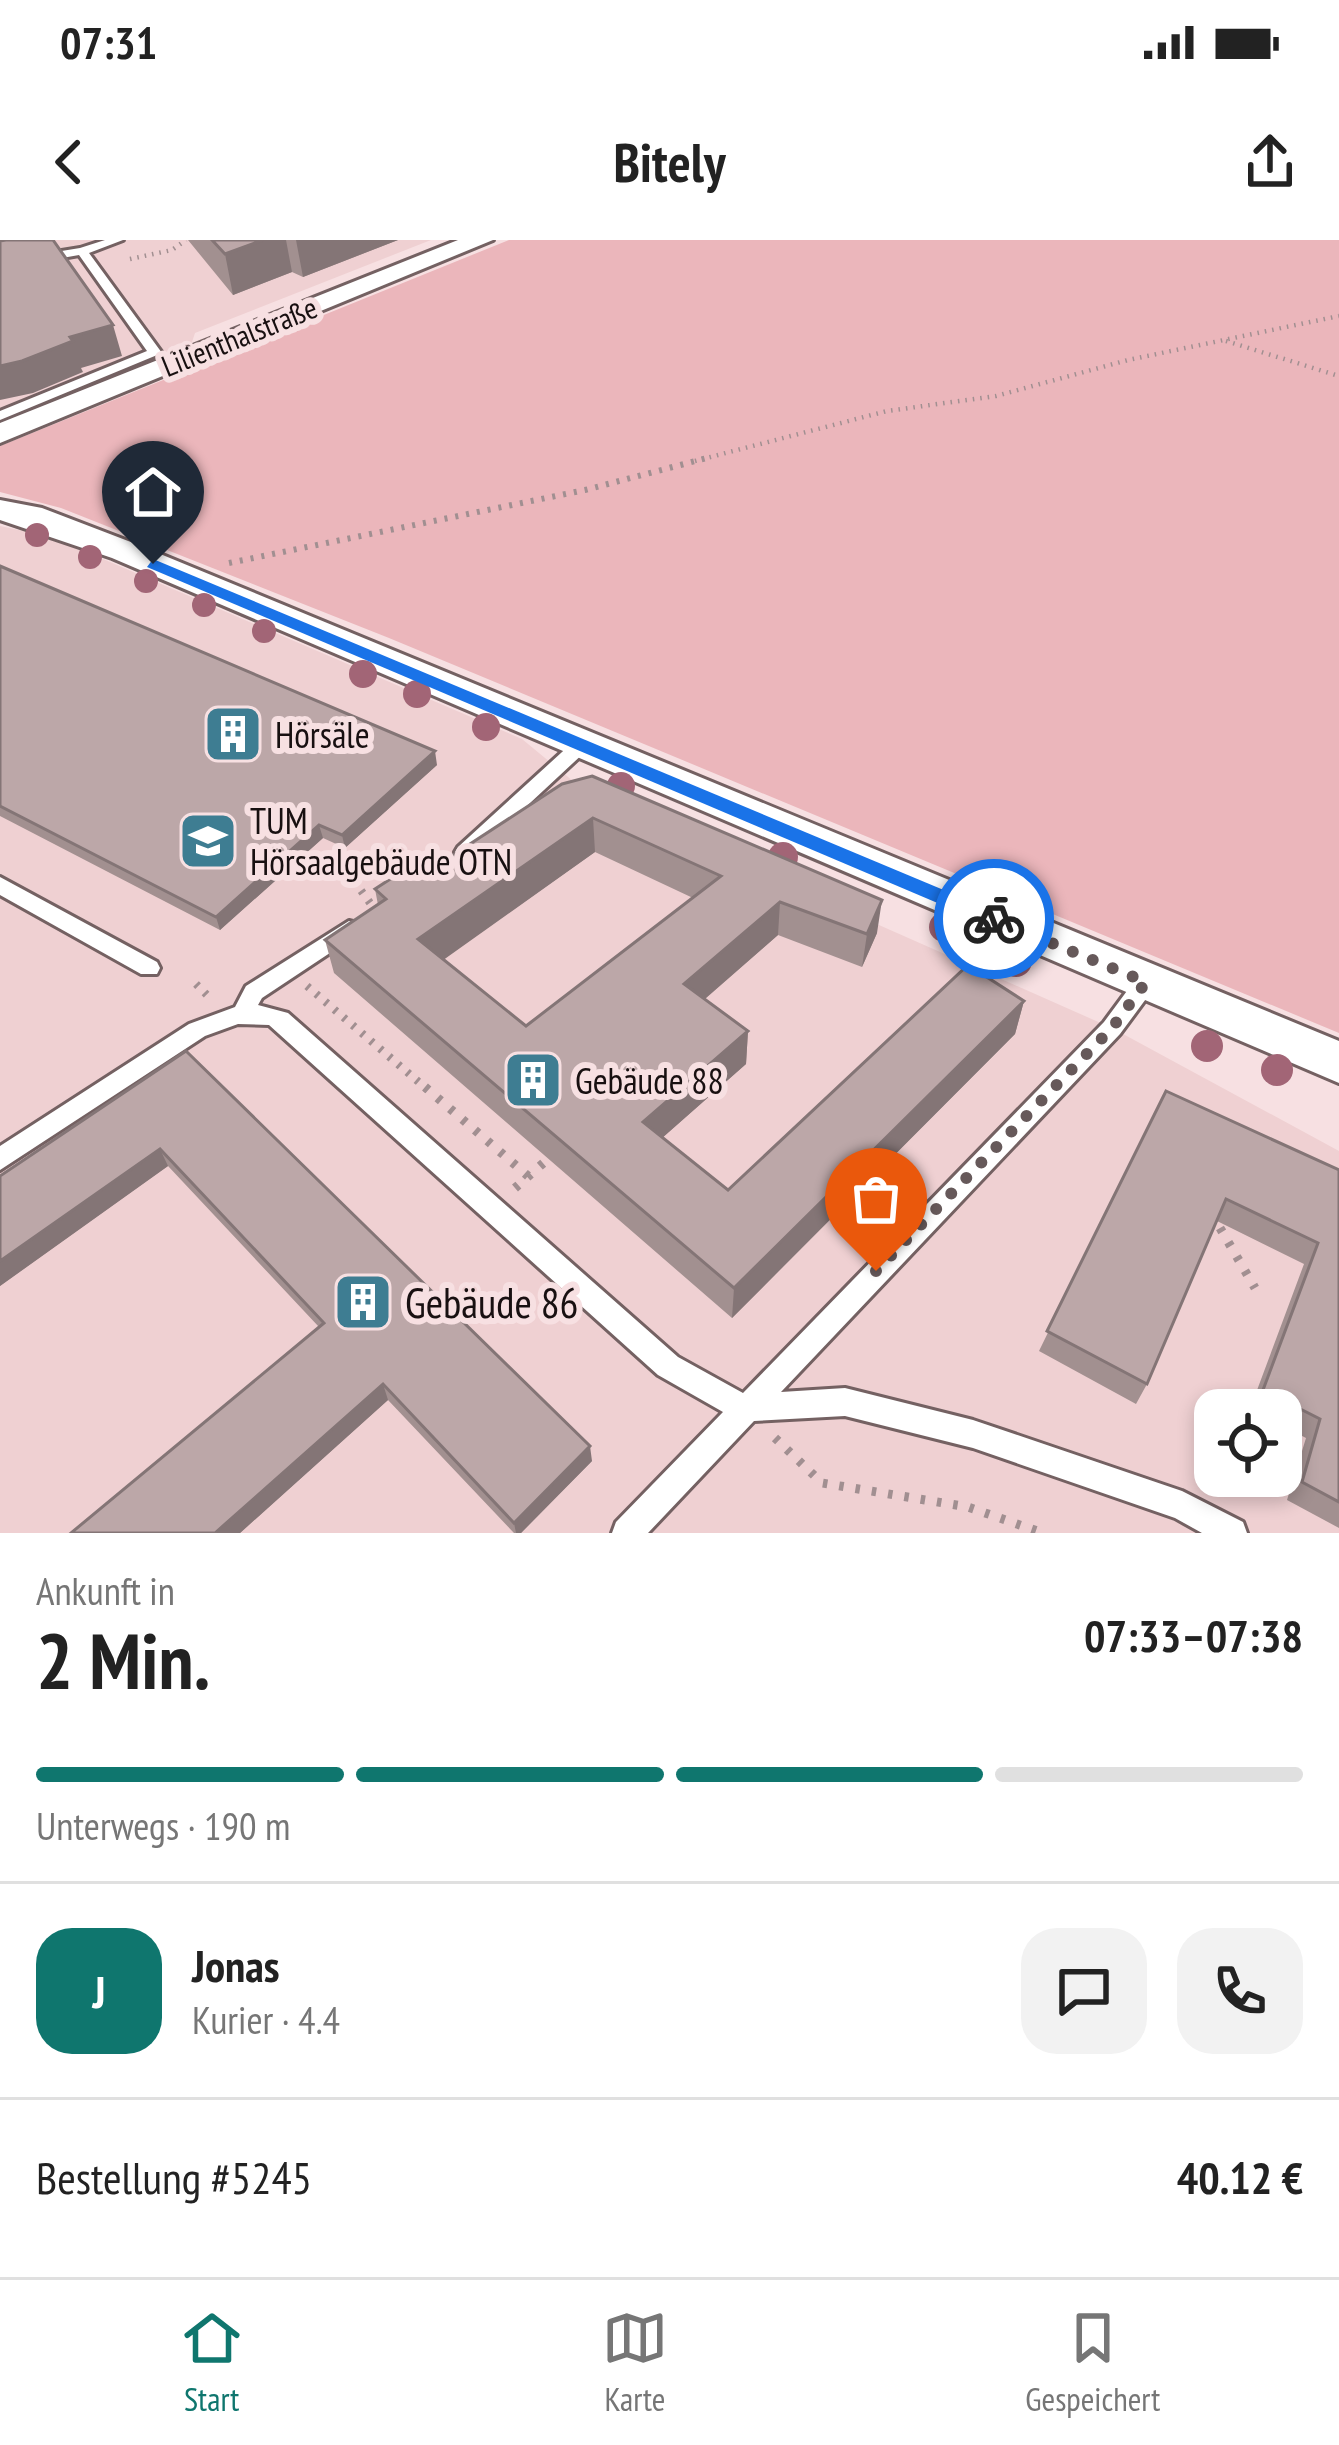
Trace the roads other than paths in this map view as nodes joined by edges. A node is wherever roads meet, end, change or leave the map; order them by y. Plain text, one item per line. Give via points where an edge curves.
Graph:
1 (117, 240) edge
2 (480, 240) edge
3 (82, 250) junction
4 (0, 265) edge
5 (164, 358) junction
6 (0, 416) edge
7 (0, 434) edge
8 (0, 510) edge
9 (580, 746) junction
10 (437, 870) edge
11 (0, 885) edge
12 (376, 911) edge
13 (149, 968) dead end
14 (1146, 982) junction
15 (243, 1013) junction
16 (1339, 1063) edge
17 (0, 1159) edge
18 (743, 1408) junction
19 (627, 1533) edge
20 (1232, 1533) edge

1 - 3 lane
2 - 5 street, Lilienthalstraße
3 - 4 lane
3 - 5 lane
5 - 6 lane
5 - 7 street, Lilienthalstraße
8 - 9 street via 69,529
9 - 10 lane via 475,845
9 - 14 street
11 - 13 lane
12 - 15 lane via 254,992
14 - 16 street
14 - 18 lane via 1112,1028
15 - 17 lane via 197,1030
15 - 18 lane via 280,1019 668,1366
18 - 19 lane
18 - 20 lane via 845,1402 973,1434 1182,1506

